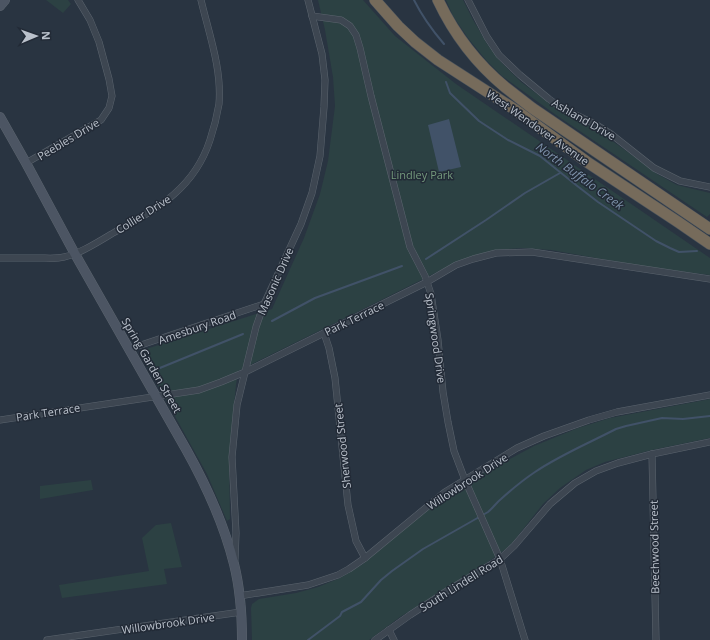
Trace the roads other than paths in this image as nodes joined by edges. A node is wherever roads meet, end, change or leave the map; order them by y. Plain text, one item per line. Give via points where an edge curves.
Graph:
1 (5, 0) edge
2 (78, 0) edge
3 (201, 0) edge
4 (308, 0) edge
5 (375, 0) edge
6 (438, 0) edge
7 (468, 0) edge
8 (0, 6) edge
9 (312, 16) junction
10 (0, 117) edge
11 (26, 163) junction
12 (710, 187) edge
13 (710, 229) edge
14 (710, 244) edge
15 (75, 254) junction
16 (0, 258) edge
17 (710, 279) edge
18 (427, 282) junction
19 (264, 304) junction
20 (324, 333) junction
21 (129, 349) junction
22 (245, 372) junction
23 (710, 395) edge
24 (156, 396) junction
25 (0, 420) edge
26 (710, 442) edge
27 (652, 454) junction
28 (465, 480) junction
29 (365, 558) junction
30 (500, 559) junction
31 (234, 565) junction
32 (239, 596) junction
33 (241, 612) junction
34 (389, 630) junction
35 (48, 640) edge
36 (242, 640) edge
37 (375, 640) edge
38 (394, 640) edge
39 (526, 640) edge
40 (656, 640) edge

1 - 8 main road
2 - 11 street, Peebles Drive via 99,42 112,96 109,108 102,120
3 - 15 street, Collier Drive via 219,81 219,104 206,153 196,171 169,200
4 - 9 street, Masonic Drive
5 - 14 highway, West Wendover Avenue via 398,26 438,60
6 - 13 highway, West Wendover Avenue via 453,30 504,87
7 - 12 street, Ashland Drive via 499,55 549,99 611,134 654,168 680,181
9 - 18 street, Springwood Drive via 341,20 350,26 356,35 410,247
9 - 19 street, Masonic Drive via 322,54 324,80 320,156 312,193 301,224
10 - 11 main road, Spring Garden Street
11 - 15 main road, Spring Garden Street
15 - 16 street, Collier Drive via 61,258
15 - 21 main road, Spring Garden Street
17 - 18 street, Park Terrace via 532,252 496,253 472,259
18 - 20 street, Park Terrace
18 - 28 street, Springwood Drive via 434,310 448,422 454,451
19 - 21 street, Amesbury Road
19 - 22 street, Masonic Drive
20 - 22 street, Park Terrace
20 - 29 street, Sherwood Street via 335,378 348,505 356,541
21 - 24 main road, Spring Garden Street
22 - 24 street, Park Terrace via 199,390
22 - 31 street, Masonic Drive via 237,405 232,457 236,533
23 - 28 street, Willowbrook Drive via 617,412 589,420 517,448
24 - 25 street, Park Terrace
24 - 31 main road, Spring Garden Street via 204,481 228,541
26 - 27 street, South Lindell Road
27 - 30 street, South Lindell Road via 596,471 575,484 550,504
27 - 40 street, Beechwood Street
28 - 29 street, Willowbrook Drive via 424,508
28 - 30 street, Springwood Drive
29 - 32 street, Willowbrook Drive via 338,575 308,585
30 - 34 street, South Lindell Road
30 - 39 street, Springwood Drive
31 - 32 main road, Spring Garden Street
32 - 33 main road, Spring Garden Street
33 - 35 street, Willowbrook Drive
33 - 36 main road, Spring Garden Street
34 - 37 street, South Lindell Road
34 - 38 street

